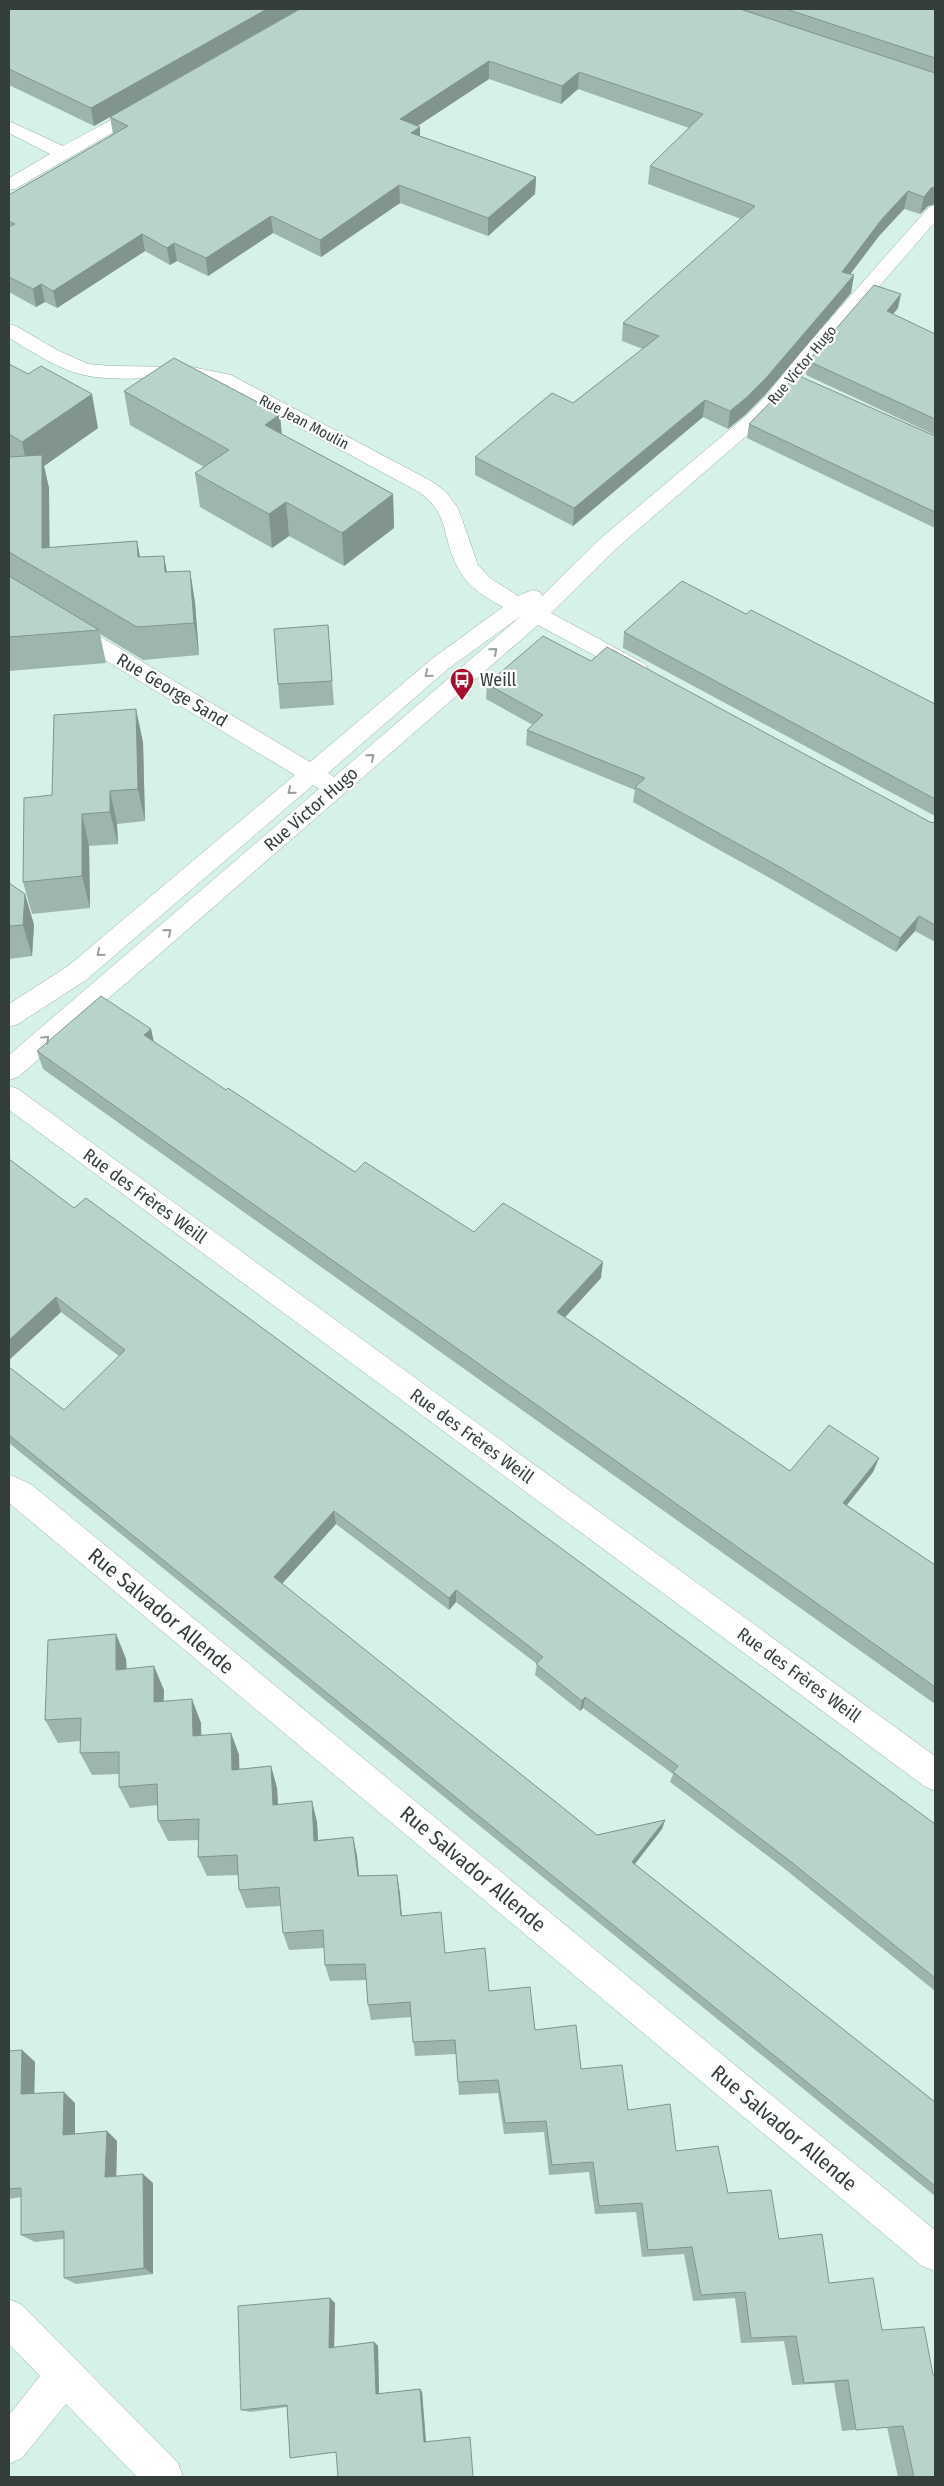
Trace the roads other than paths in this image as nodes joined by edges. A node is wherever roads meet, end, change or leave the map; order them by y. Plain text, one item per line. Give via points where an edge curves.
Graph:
1 (159, 99) edge
2 (9, 126) edge
3 (64, 154) junction
4 (9, 185) edge
5 (935, 211) edge
6 (9, 330) edge
7 (9, 592) edge
8 (528, 610) junction
9 (654, 678) edge
10 (311, 774) junction
11 (336, 788) junction
12 (9, 1017) edge
13 (9, 1070) edge
14 (9, 1096) edge
15 (9, 1487) edge
16 (935, 1775) edge
17 (935, 2253) edge
18 (9, 2318) edge
19 (65, 2375) junction
20 (9, 2445) edge
21 (164, 2477) edge

1 - 3 street
2 - 3 street
3 - 4 street
5 - 8 street, Rue Victor Hugo via 798,382
6 - 8 street, Rue Jean Moulin via 72,364 94,371 182,370 224,379 426,487 442,498 452,513 471,572 485,585
7 - 10 street, Rue George Sand
8 - 9 street, Rue Jean Moulin
8 -> 10 street, Rue Victor Hugo via 441,663
11 -> 8 street, Rue Victor Hugo
10 - 11 street, Rue George Sand
10 -> 12 street, Rue Victor Hugo via 77,973
13 -> 11 street, Rue Victor Hugo
14 - 16 street, Rue des Frères Weill
15 - 17 street, Rue Salvador Allende
18 - 19 street
19 - 20 street
19 - 21 street

